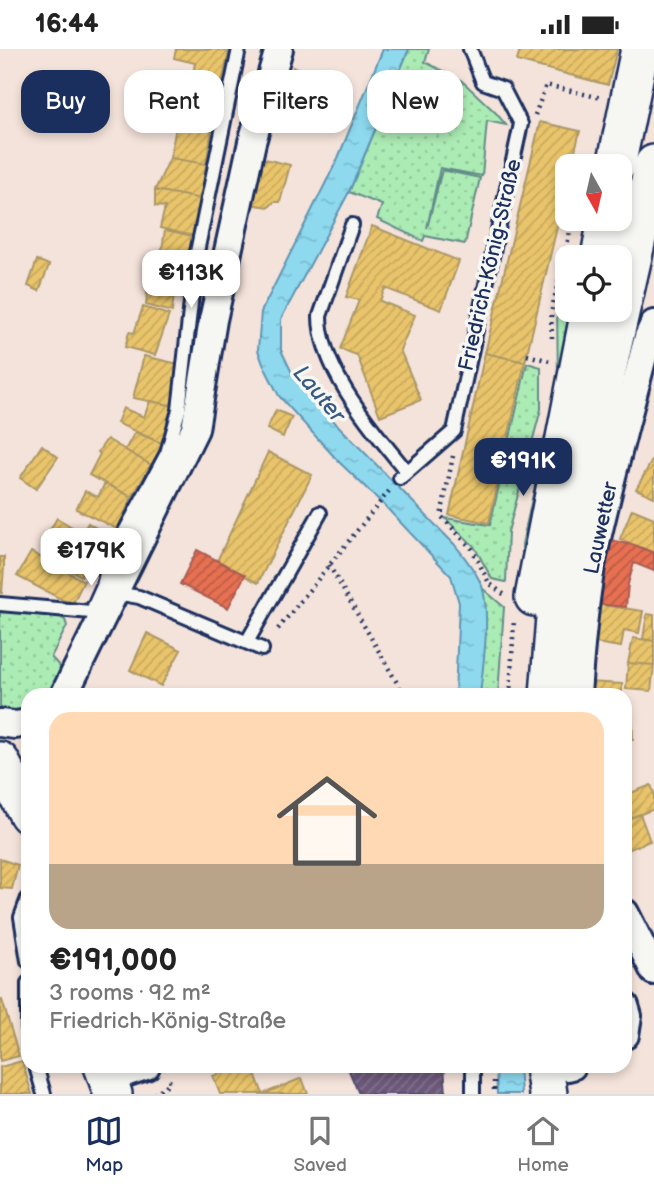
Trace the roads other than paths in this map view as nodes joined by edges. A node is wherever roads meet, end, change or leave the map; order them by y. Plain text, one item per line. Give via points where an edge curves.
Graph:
1 (239, 49) edge
2 (279, 49) edge
3 (470, 49) edge
4 (640, 49) edge
5 (618, 154) edge
6 (654, 164) edge
7 (352, 225) dead end
8 (588, 322) edge
9 (654, 324) edge
10 (320, 513) dead end
11 (118, 586) junction
12 (0, 604) edge
13 (96, 615) junction
14 (247, 642) junction
15 (262, 649) road end
16 (67, 688) edge
17 (525, 688) edge
18 (550, 688) edge
19 (578, 688) edge
20 (0, 723) edge
21 (21, 724) edge
22 (0, 761) edge
23 (21, 785) edge
24 (632, 927) edge
25 (654, 971) edge
26 (38, 1073) edge
27 (127, 1073) edge
28 (473, 1073) edge
29 (545, 1073) edge
30 (570, 1073) edge
31 (108, 1080) edge
32 (44, 1094) edge
33 (473, 1094) edge
34 (548, 1094) edge
35 (571, 1094) edge

1 - 13 lane via 197,257 179,410 166,453 109,561
2 - 11 street via 252,142 213,320 195,429
3 - 7 lane, Friedrich-König-Straße via 483,82 503,89 521,124 454,431 404,475 341,380 320,330 320,316
4 - 5 main road
6 - 18 main road via 555,617
8 - 17 main road via 535,588
9 - 19 street, Lauwetter via 592,563
10 - 14 lane
11 - 13 street
11 - 14 lane
12 - 13 lane
13 - 16 street
14 - 15 lane
20 - 21 street
22 - 23 main road
24 - 25 street
26 - 32 lane
27 - 31 street
28 - 33 lane
29 - 34 main road
30 - 35 main road

